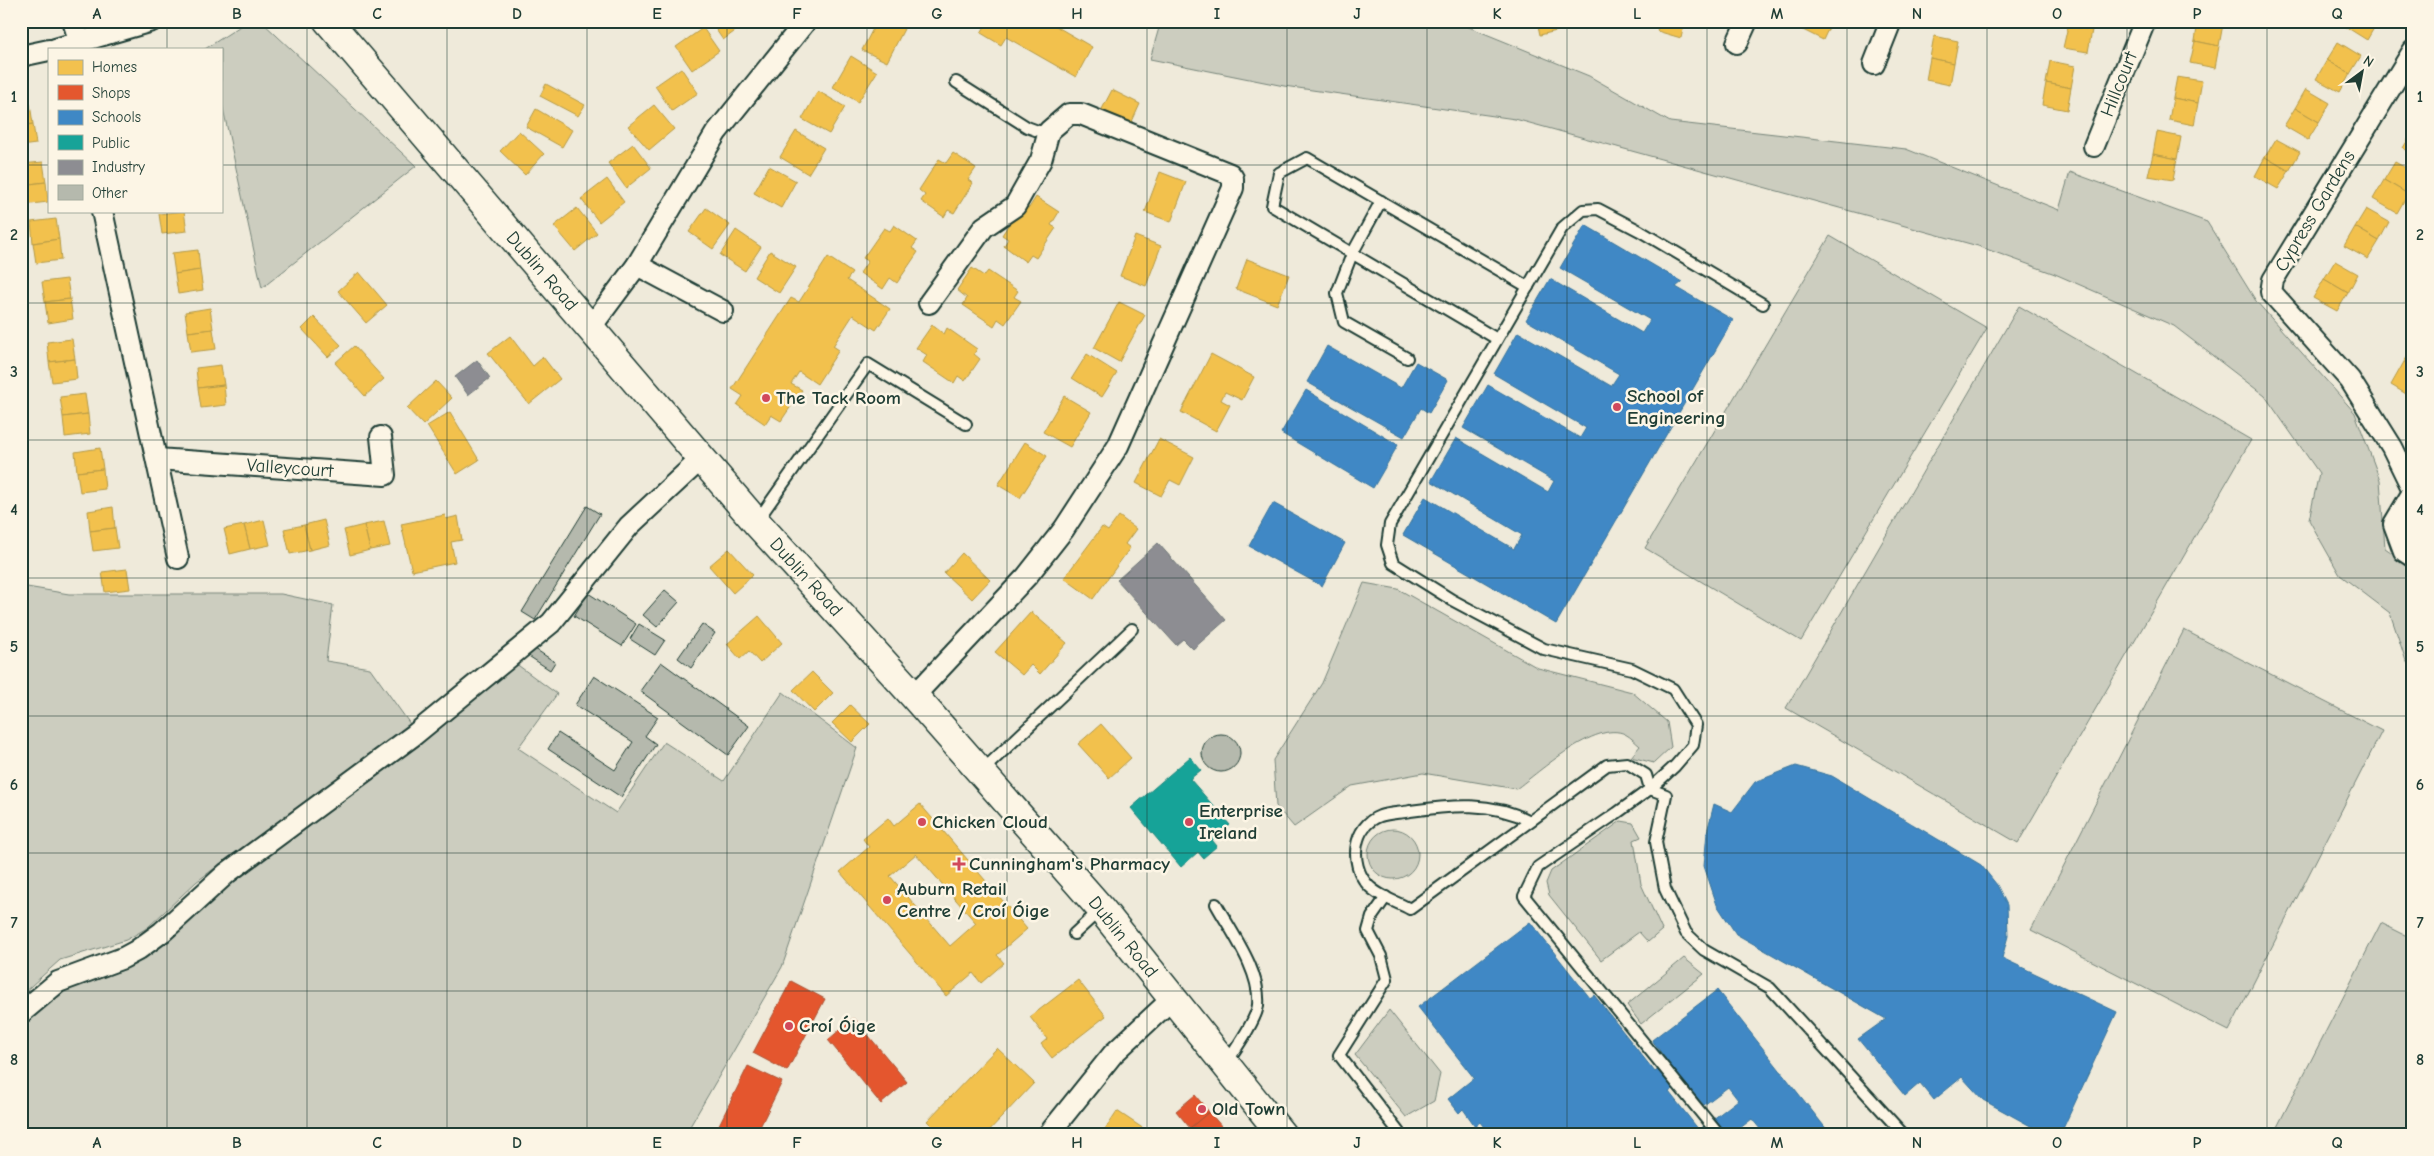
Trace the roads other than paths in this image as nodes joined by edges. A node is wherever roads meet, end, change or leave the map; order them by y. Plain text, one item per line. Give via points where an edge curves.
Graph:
1 (73, 21) edge
2 (152, 21) edge
3 (328, 21) edge
4 (806, 21) edge
5 (1747, 21) edge
6 (1891, 21) edge
7 (2145, 21) edge
8 (1737, 43) dead end
9 (68, 47) edge
10 (48, 50) edge
11 (2413, 51) edge
12 (21, 56) edge
13 (1874, 64) dead end
14 (956, 82) dead end
15 (1049, 131) junction
16 (2094, 146) dead end
17 (1381, 201) junction
18 (102, 212) edge
19 (1352, 254) junction
20 (638, 265) junction
21 (1528, 287) junction
22 (929, 303) dead end
23 (1763, 304) dead end
24 (723, 311) dead end
25 (591, 327) junction
26 (1497, 339) junction
27 (1407, 358) dead end
28 (966, 424) dead end
29 (381, 437) dead end
30 (157, 459) junction
31 (701, 459) junction
32 (2413, 491) edge
33 (756, 522) junction
34 (2413, 557) edge
35 (178, 558) dead end
36 (1132, 629) dead end
37 (914, 696) junction
38 (981, 772) junction
39 (1650, 789) junction
40 (1530, 821) junction
41 (1386, 897) junction
42 (1216, 904) dead end
43 (1101, 909) junction
44 (1074, 934) dead end
45 (1173, 998) junction
46 (21, 1013) edge
47 (1226, 1064) junction
48 (1048, 1135) edge
49 (1282, 1135) edge
50 (1400, 1135) edge
51 (1719, 1135) edge
52 (1904, 1135) edge

1 - 9 street
2 - 9 street
3 - 25 main road, Dublin Road
4 - 20 street via 716,133
5 - 8 street
6 - 13 street
7 - 16 street, Hillcourt
10 - 12 street
11 - 32 street, Cypress Gardens via 2273,280 2272,292 2350,380 2392,447
14 - 15 lane via 1027,127
15 - 22 street via 1041,160 1015,206 984,227
15 - 37 street via 1069,114 1081,114 1230,174 1233,188 1118,446 1064,529 1027,576
17 - 19 lane
17 - 19 lane via 1308,158 1279,173 1272,206
17 - 21 lane
18 - 30 street
19 - 26 lane
19 - 27 lane via 1337,293 1344,322
20 - 24 street
20 - 25 street
21 - 23 lane via 1562,228 1583,210 1598,209 1640,230
21 - 26 lane
25 - 31 main road, Dublin Road
26 - 39 lane via 1390,524 1388,545 1393,563 1452,600 1544,649 1632,669 1673,688 1696,725 1693,744
28 - 33 lane via 868,364
29 - 30 street, Valleycourt via 385,475
30 - 35 street
31 - 33 main road, Dublin Road
31 - 46 street via 630,526 551,623 437,716 227,873 162,932 123,958 58,982
32 - 34 street, Cypress Gardens via 2394,524 2404,551
33 - 37 main road, Dublin Road
36 - 38 lane
37 - 38 main road, Dublin Road
38 - 43 main road, Dublin Road
39 - 40 lane via 1646,775 1627,763 1606,765
39 - 51 lane via 1538,867 1524,896
39 - 52 lane via 1666,796 1656,842 1665,889 1686,933 1704,950 1770,988
40 - 41 lane via 1410,909
40 - 41 lane via 1494,807 1472,805 1380,816 1366,825 1356,843 1358,866 1367,884
41 - 50 lane via 1372,917 1368,932 1381,956 1387,979 1339,1055
42 - 47 lane via 1254,971 1258,1006
43 - 44 lane
43 - 45 main road, Dublin Road
45 - 47 main road, Dublin Road
45 - 48 street via 1108,1060
47 - 49 main road, Dublin Road

